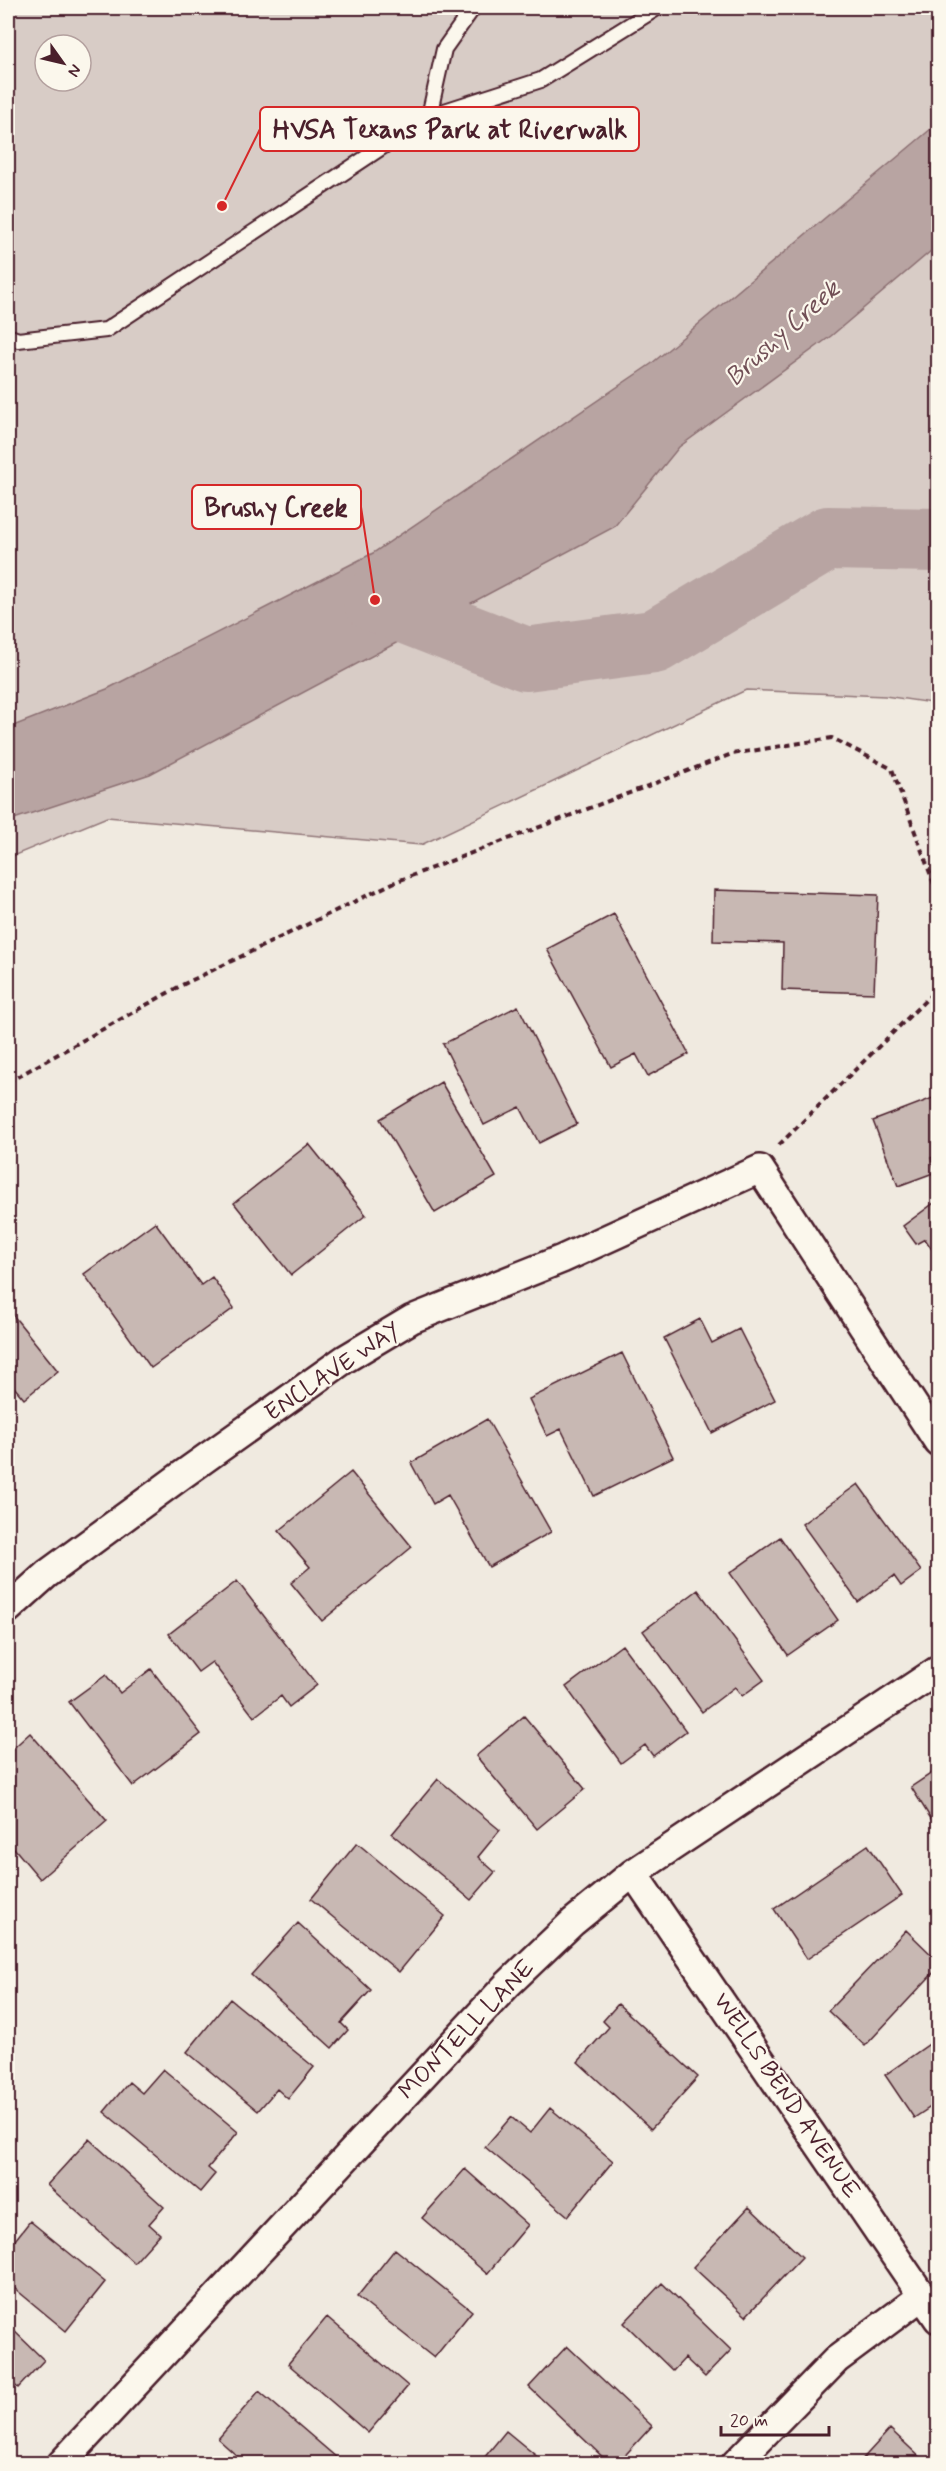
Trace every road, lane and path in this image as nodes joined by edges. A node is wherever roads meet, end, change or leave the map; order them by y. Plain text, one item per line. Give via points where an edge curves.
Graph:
1 (473, 8) edge
2 (657, 8) edge
3 (429, 116) junction
4 (8, 336) edge
5 (939, 895) edge
6 (939, 988) edge
7 (8, 1082) edge
8 (760, 1169) junction
9 (939, 1442) edge
10 (8, 1609) edge
11 (939, 1670) edge
12 (633, 1873) junction
13 (922, 2295) junction
14 (939, 2319) edge
15 (61, 2463) edge
16 (735, 2463) edge

1 - 3 lane via 444,48
2 - 3 lane via 541,80
3 - 4 lane via 106,330 18,340
5 - 7 path via 892,769 832,738 732,754 395,882 182,985
6 - 8 path via 783,1140
8 - 9 street
8 - 10 street, ENCLAVE WAY via 562,1259 402,1325 345,1359 182,1475 47,1574
11 - 12 street, MONTELL LANE
12 - 13 street, WELLS BEND AVENUE
12 - 15 street, MONTELL LANE via 573,1922 507,1985
13 - 14 street, WELLS BEND AVENUE
13 - 16 street via 836,2360

